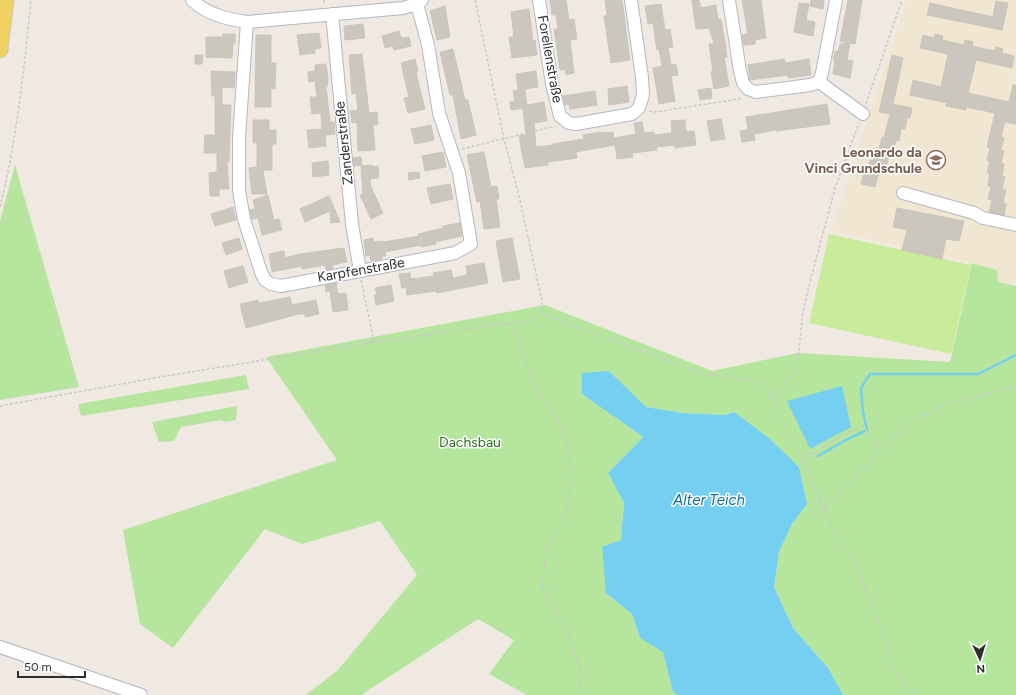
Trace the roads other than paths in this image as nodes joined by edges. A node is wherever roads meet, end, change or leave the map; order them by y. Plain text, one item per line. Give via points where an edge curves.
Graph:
1 (192, 0) edge
2 (539, 0) edge
3 (631, 0) edge
4 (729, 0) edge
5 (836, 0) edge
6 (419, 2) edge
7 (6, 3) edge
8 (332, 14) junction
9 (247, 22) junction
10 (0, 50) edge
11 (818, 82) junction
12 (863, 114) road end
13 (903, 194) dead end
14 (1016, 225) edge
15 (360, 271) junction
16 (0, 647) edge
17 (141, 695) edge

1 - 9 street via 210,13
2 - 3 street, Forellenstraße via 552,84 560,116 569,123 576,124 632,114 639,108 643,95
4 - 11 street via 740,71 743,83 748,89 756,92
5 - 11 street via 822,74
6 - 8 street via 403,8
6 - 15 street, Karpfenstraße via 439,113 459,173 471,244 455,253
7 - 10 main road
8 - 9 street
8 - 15 street, Zanderstraße via 352,224
9 - 15 street, Karpfenstraße via 239,137 239,191 244,219 261,272 265,280 281,286
11 - 12 street
13 - 14 street
16 - 17 street

